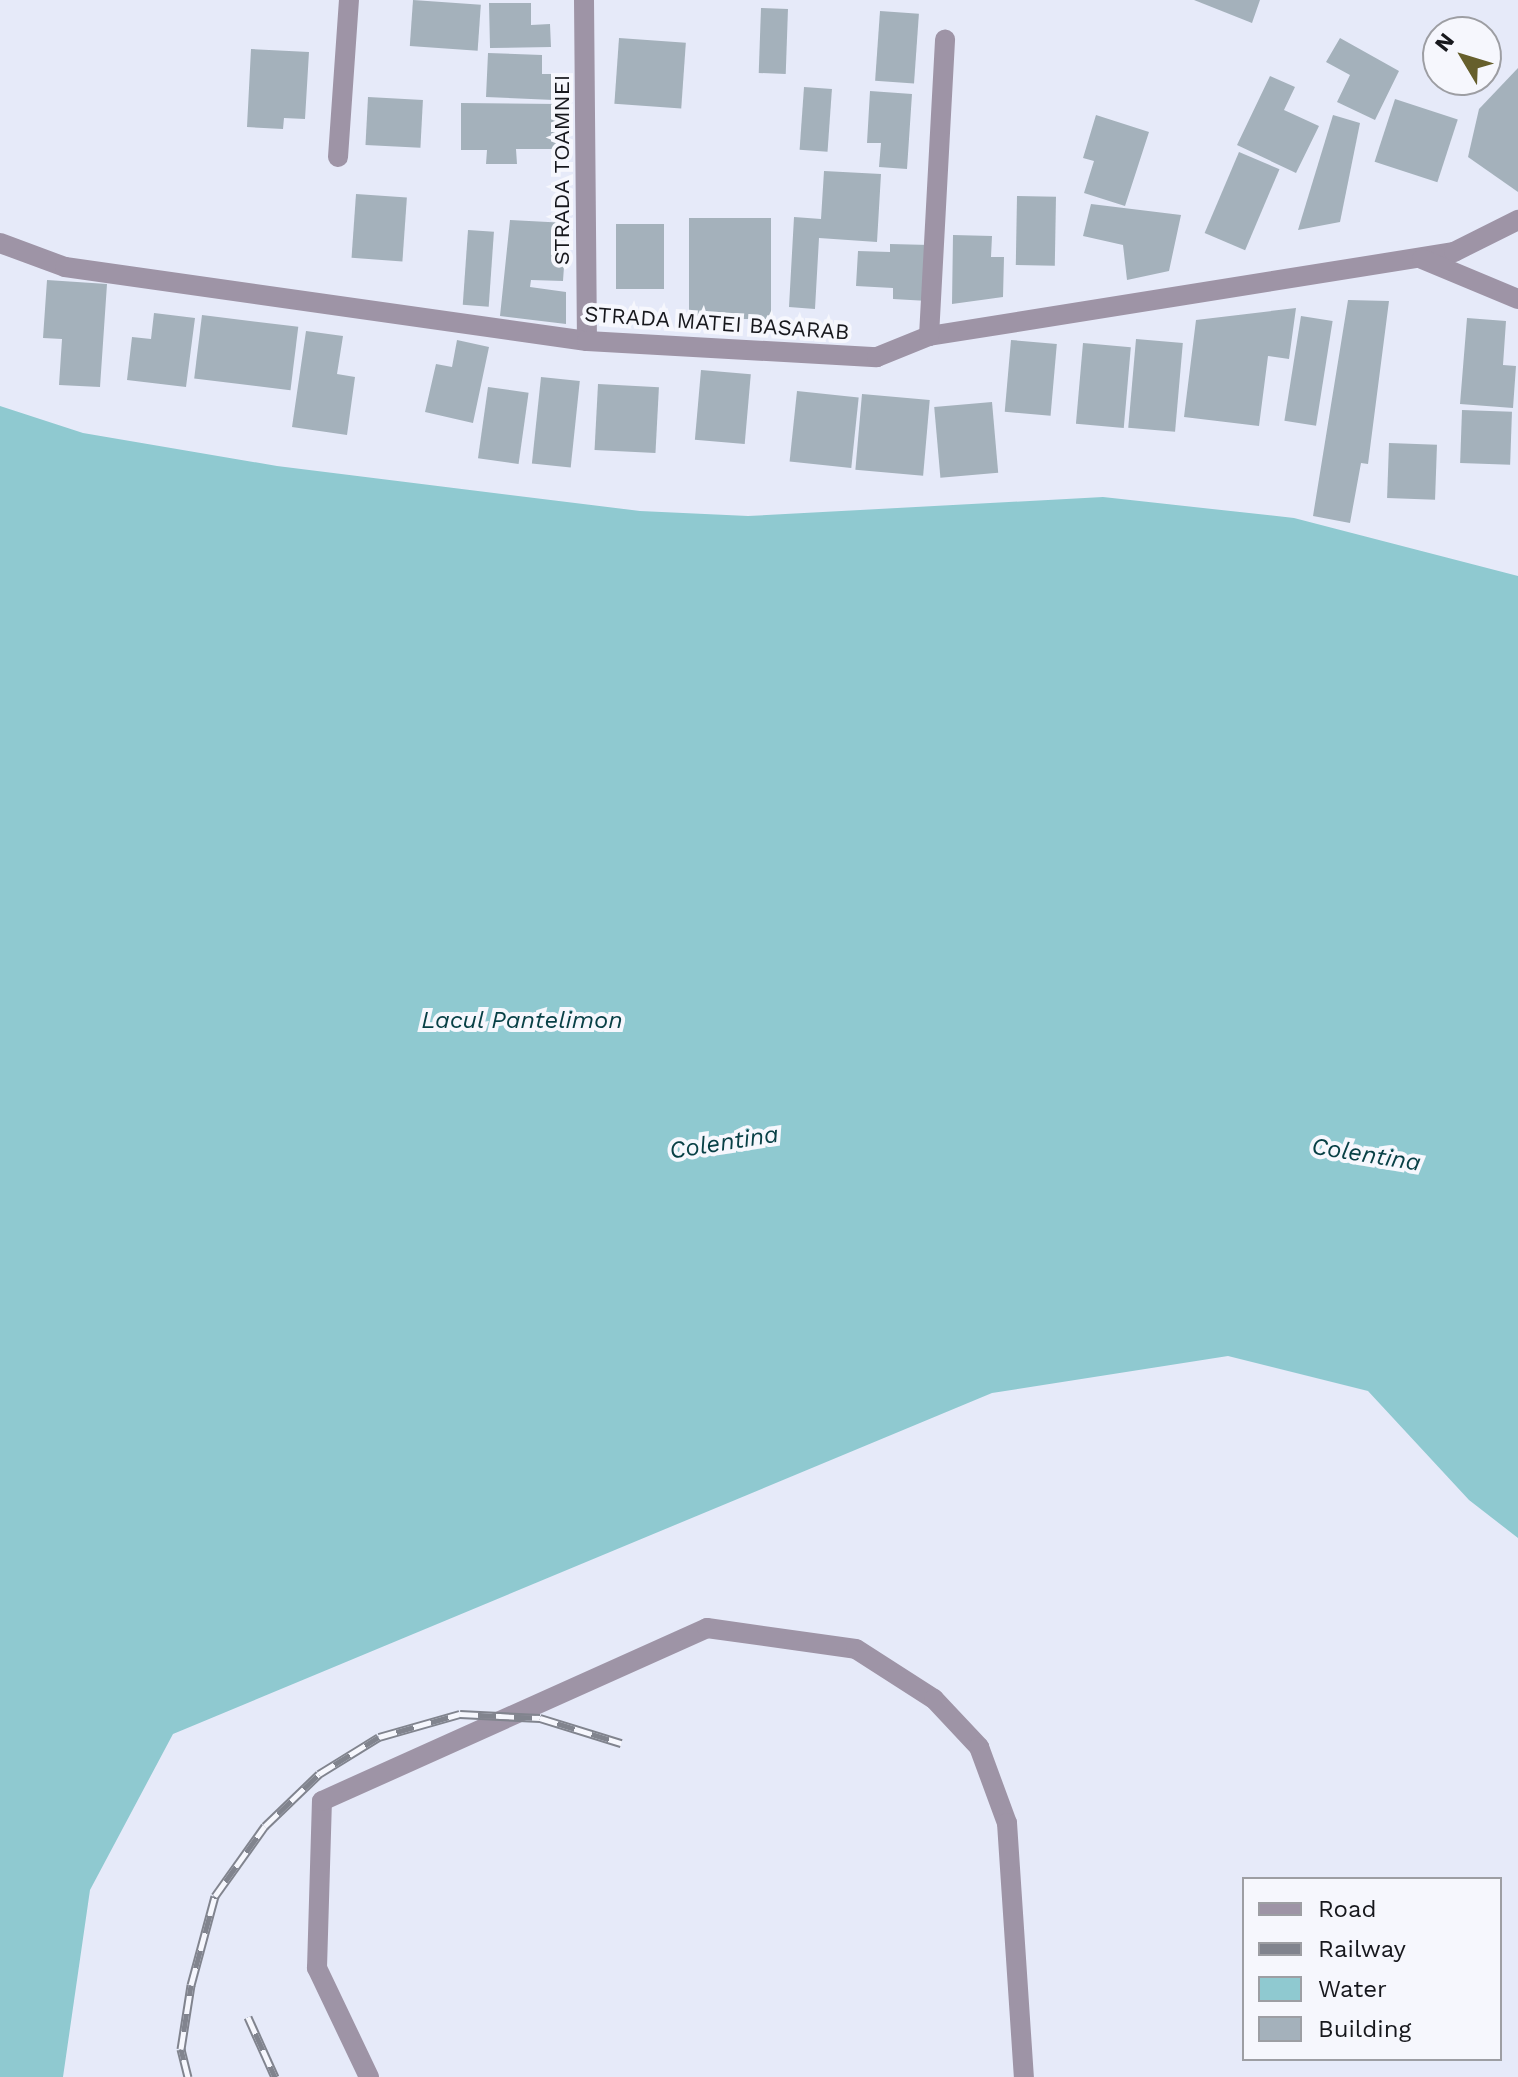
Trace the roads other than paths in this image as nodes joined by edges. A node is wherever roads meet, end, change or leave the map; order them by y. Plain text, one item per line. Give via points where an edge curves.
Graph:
1 (349, 0) edge
2 (584, 0) edge
3 (945, 39) dead end
4 (338, 157) dead end
5 (1518, 220) edge
6 (0, 243) edge
7 (1422, 259) junction
8 (1518, 299) edge
9 (929, 336) junction
10 (587, 341) junction
11 (369, 2077) edge
12 (1024, 2077) edge

1 - 4 street
2 - 10 street, STRADA TOAMNEI
3 - 9 street
5 - 7 street, STRADA MATEI BASARAB via 1484,242
6 - 10 street, STRADA MATEI BASARAB via 65,267
7 - 8 street
7 - 9 street, STRADA MATEI BASARAB
9 - 10 street, STRADA MATEI BASARAB via 877,357
11 - 12 street via 317,1968 322,1801 707,1628 856,1649 934,1699 979,1747 1007,1823

